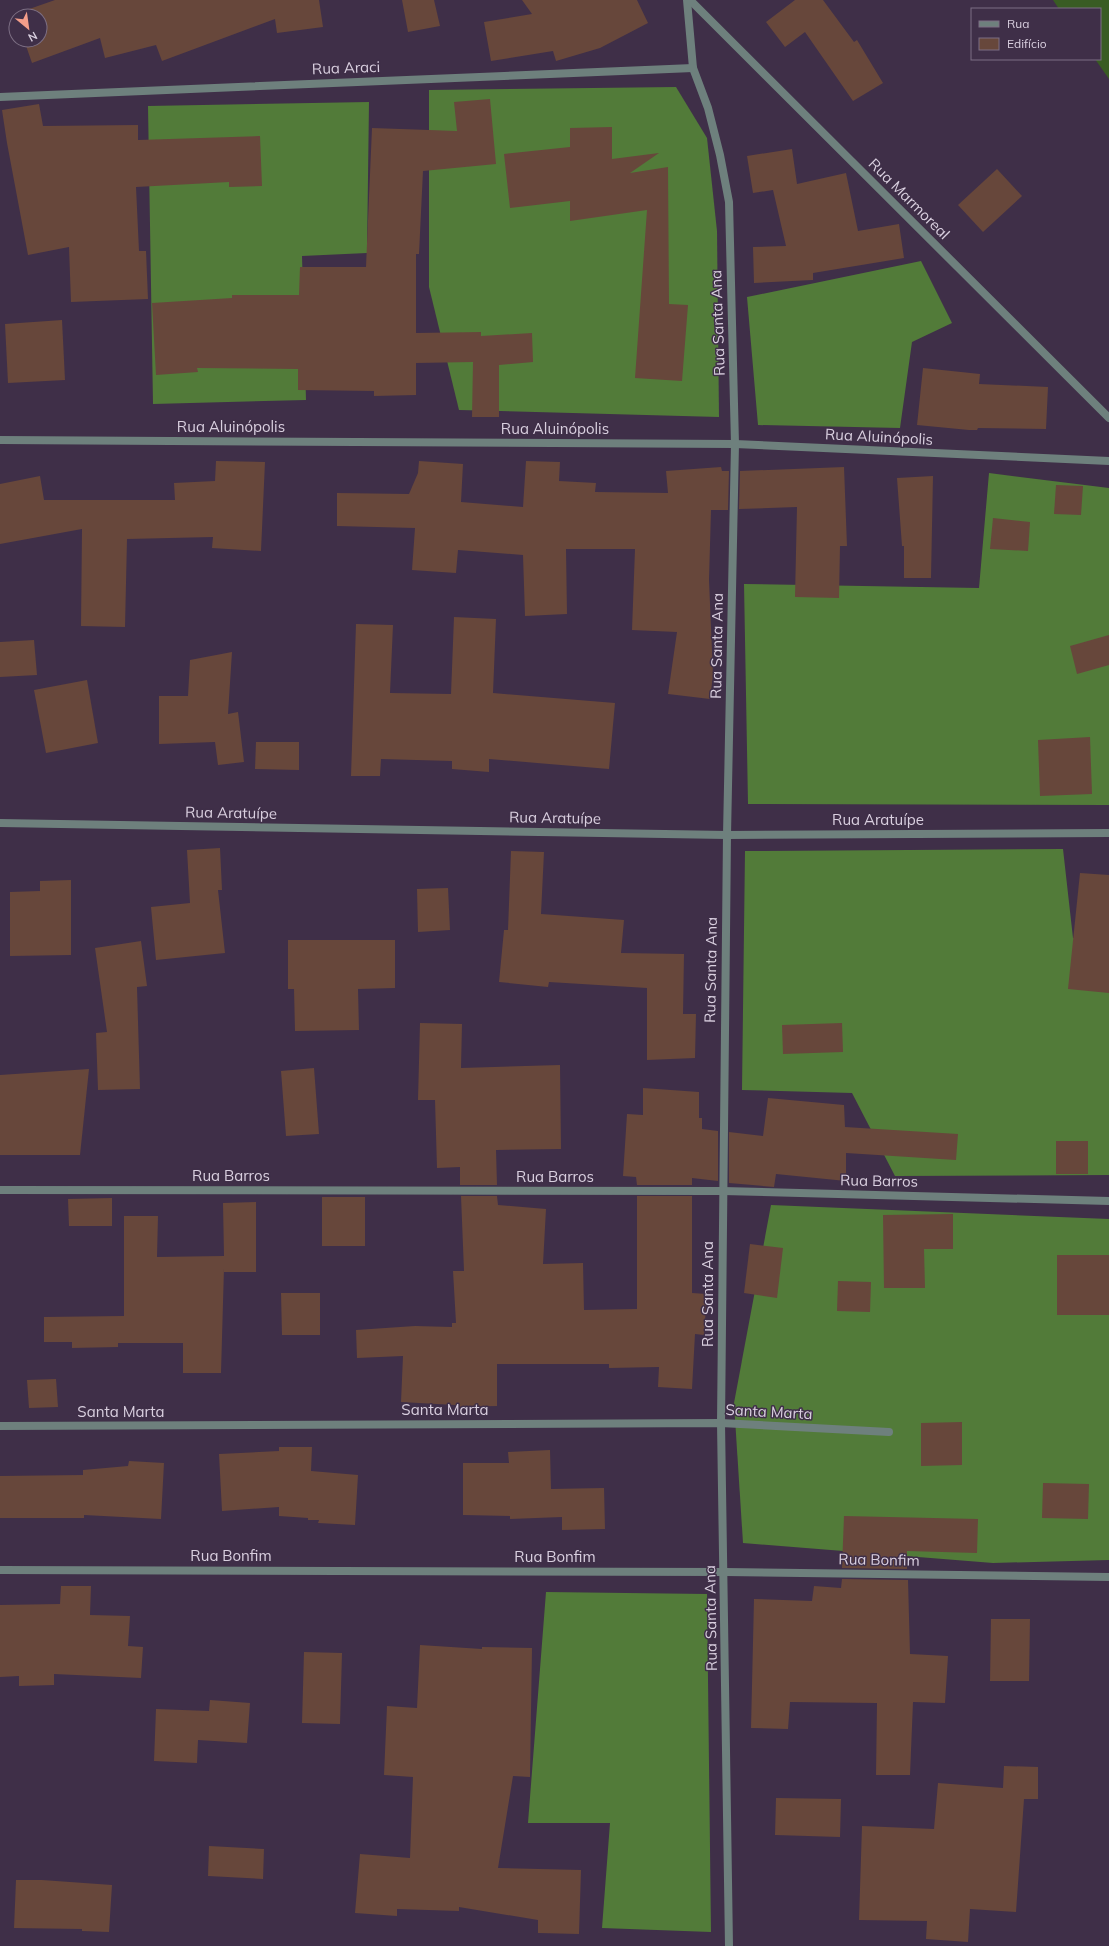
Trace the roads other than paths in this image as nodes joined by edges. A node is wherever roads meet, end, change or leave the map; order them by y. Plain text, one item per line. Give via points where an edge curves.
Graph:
1 (687, 0) edge
2 (690, 0) edge
3 (693, 68) junction
4 (0, 96) edge
5 (1109, 418) edge
6 (0, 440) edge
7 (735, 444) junction
8 (1109, 461) edge
9 (0, 823) edge
10 (1109, 833) edge
11 (726, 835) junction
12 (0, 1190) edge
13 (723, 1191) junction
14 (1109, 1201) edge
15 (722, 1423) junction
16 (0, 1426) edge
17 (889, 1432) dead end
18 (0, 1570) edge
19 (725, 1572) junction
20 (1109, 1577) edge
21 (729, 1946) edge

1 - 3 street, Rua Santa Ana
2 - 5 street, Rua Marmoreal
3 - 4 street, Rua Araci
3 - 7 street, Rua Santa Ana via 708,108 729,202
6 - 7 street, Rua Aluinópolis
7 - 8 street, Rua Aluinópolis
7 - 11 street, Rua Santa Ana
9 - 11 street, Rua Aratuípe
10 - 11 street, Rua Aratuípe
11 - 13 street, Rua Santa Ana
12 - 13 street, Rua Barros
13 - 14 street, Rua Barros
13 - 15 street, Rua Santa Ana
15 - 16 street, Santa Marta
15 - 17 street, Santa Marta
15 - 19 street, Rua Santa Ana
18 - 19 street, Rua Bonfim
19 - 20 street, Rua Bonfim
19 - 21 street, Rua Santa Ana

